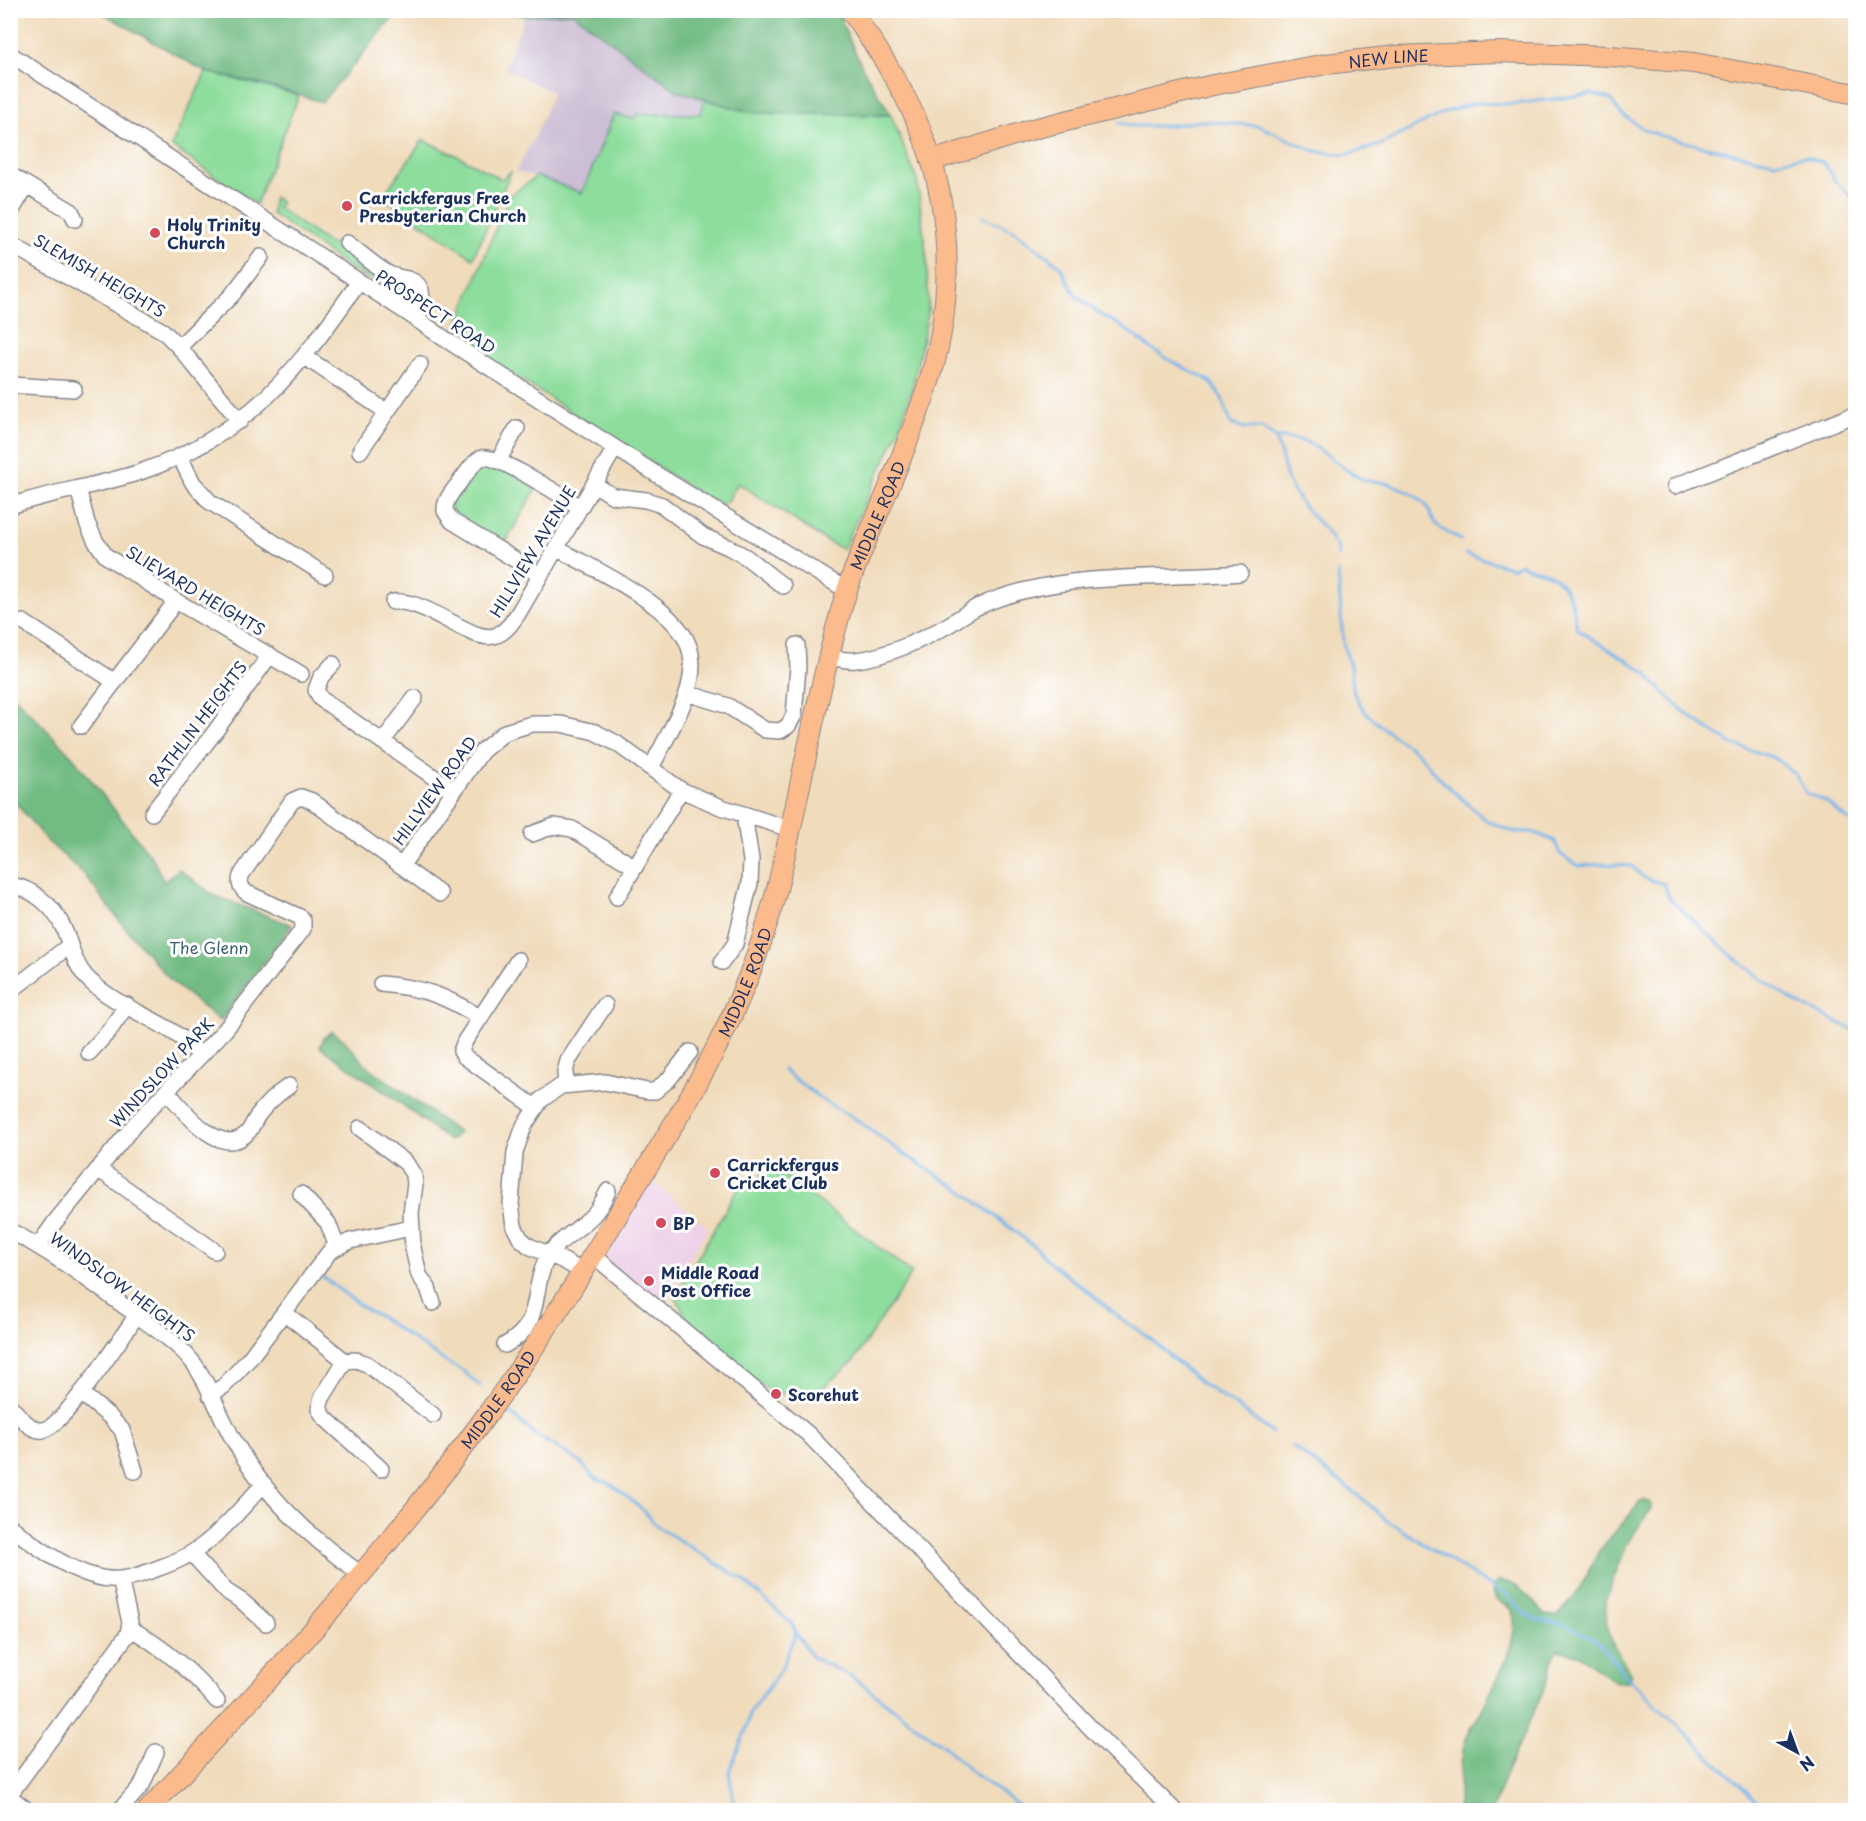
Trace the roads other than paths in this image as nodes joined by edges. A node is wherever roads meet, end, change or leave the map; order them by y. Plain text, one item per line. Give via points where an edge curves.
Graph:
1 (850, 10) edge
2 (10, 54) edge
3 (1856, 94) edge
4 (931, 160) junction
5 (10, 175) edge
6 (27, 185) junction
7 (75, 211) dead end
8 (10, 213) edge
9 (347, 243) dead end
10 (10, 244) edge
11 (254, 261) dead end
12 (359, 282) junction
13 (412, 316) junction
14 (179, 346) junction
15 (305, 357) junction
16 (420, 364) dead end
17 (10, 385) edge
18 (74, 389) dead end
19 (387, 412) junction
20 (1856, 414) edge
21 (240, 421) junction
22 (517, 428) dead end
23 (615, 448) junction
24 (360, 451) dead end
25 (180, 457) junction
26 (498, 461) junction
27 (594, 484) junction
28 (1674, 486) dead end
29 (78, 489) junction
30 (10, 506) edge
31 (580, 507) junction
32 (556, 548) junction
33 (1240, 573) dead end
34 (325, 575) dead end
35 (540, 575) junction
36 (783, 586) dead end
37 (848, 589) junction
38 (176, 601) junction
39 (393, 602) dead end
40 (23, 622) dead end
41 (797, 645) dead end
42 (270, 655) junction
43 (829, 657) junction
44 (333, 664) dead end
45 (301, 674) dead end
46 (115, 682) junction
47 (687, 693) junction
48 (415, 698) dead end
49 (81, 726) dead end
50 (383, 741) junction
51 (651, 768) junction
52 (681, 790) junction
53 (454, 791) junction
54 (152, 813) dead end
55 (744, 815) junction
56 (790, 829) junction
57 (532, 834) dead end
58 (402, 865) junction
59 (635, 867) junction
60 (10, 885) edge
61 (440, 894) dead end
62 (617, 897) dead end
63 (303, 919) joint
64 (70, 945) junction
65 (518, 960) dead end
66 (722, 962) dead end
67 (381, 984) dead end
68 (13, 989) dead end
69 (126, 1005) junction
70 (605, 1005) dead end
71 (481, 1018) junction
72 (690, 1052) dead end
73 (89, 1053) dead end
74 (200, 1055) junction
75 (566, 1084) junction
76 (289, 1086) dead end
77 (167, 1091) junction
78 (535, 1107) junction
79 (360, 1128) dead end
80 (98, 1168) junction
81 (608, 1191) dead end
82 (301, 1194) dead end
83 (411, 1227) junction
84 (10, 1231) edge
85 (38, 1246) junction
86 (337, 1247) junction
87 (215, 1251) dead end
88 (549, 1255) junction
89 (588, 1264) junction
90 (433, 1303) dead end
91 (285, 1313) junction
92 (137, 1315) junction
93 (505, 1346) dead end
94 (345, 1361) junction
95 (81, 1393) junction
96 (210, 1395) junction
97 (10, 1406) edge
98 (433, 1415) dead end
99 (381, 1469) dead end
100 (135, 1472) dead end
101 (264, 1484) junction
102 (10, 1526) edge
103 (192, 1554) junction
104 (361, 1574) junction
105 (120, 1579) junction
106 (266, 1623) dead end
107 (130, 1628) junction
108 (217, 1701) dead end
109 (156, 1752) dead end
110 (10, 1796) edge
111 (27, 1810) edge
112 (120, 1810) edge
113 (148, 1810) edge
114 (1174, 1810) edge

1 - 4 main road, MIDDLE ROAD via 903,93
2 - 12 street, PROSPECT ROAD
3 - 4 main road, NEW LINE via 1694,63 1610,56 1498,52 1396,56 1326,64 1213,85 1033,129
4 - 37 main road, MIDDLE ROAD via 945,233 945,299 937,354 913,427
5 - 6 street
6 - 7 street
6 - 8 street
9 - 13 street via 389,274 417,284 422,298
10 - 14 street, SLEMISH HEIGHTS via 157,327
11 - 14 street via 228,300
12 - 13 street, PROSPECT ROAD
12 - 15 street
13 - 23 street, PROSPECT ROAD
14 - 21 street, SLEMISH HEIGHTS
15 - 19 street
15 - 21 street
16 - 19 street
17 - 18 street
19 - 24 street
20 - 28 street
21 - 25 street
22 - 26 street
23 - 27 street, HILLVIEW AVENUE
23 - 37 street, PROSPECT ROAD
25 - 29 street
25 - 34 street via 195,486 214,506
26 - 31 street
26 - 35 street via 477,461 448,498 445,511 459,527
27 - 31 street, HILLVIEW AVENUE
27 - 36 street via 613,496 662,505 703,536 746,557
29 - 30 street
29 - 38 street, SLIEVARD HEIGHTS via 87,523 106,556
31 - 32 street, HILLVIEW AVENUE
32 - 35 street, HILLVIEW AVENUE
32 - 47 street via 640,596 674,624 690,651 692,669
33 - 43 street via 1031,588 976,608 898,648 857,660
35 - 39 street, HILLVIEW AVENUE via 512,622 489,637 475,635 420,605
37 - 43 main road, MIDDLE ROAD
38 - 42 street, SLIEVARD HEIGHTS
38 - 46 street
40 - 46 street
41 - 47 street via 794,715 791,723 780,731 765,730 728,706
42 - 45 street, SLIEVARD HEIGHTS
42 - 54 street, RATHLIN HEIGHTS
43 - 56 main road, MIDDLE ROAD
44 - 50 street via 318,681 318,697
46 - 49 street
47 - 51 street
48 - 50 street
50 - 53 street
51 - 52 street, HILLVIEW ROAD
51 - 53 street, HILLVIEW ROAD via 615,742 589,730 554,723 532,724 512,729 492,741
52 - 55 street, HILLVIEW ROAD
52 - 59 street
53 - 58 street, HILLVIEW ROAD
55 - 56 street, HILLVIEW ROAD
55 - 66 street via 750,883 735,944
56 - 89 main road, MIDDLE ROAD via 768,920 737,1003 671,1128
57 - 59 street via 554,826 572,829
58 - 61 street, HILLVIEW ROAD
58 - 63 street, HILLVIEW ROAD via 310,800 294,799 240,881 245,892
59 - 62 street
60 - 64 street via 28,891 48,906
63 - 74 street, WINDSLOW PARK via 301,931 225,1030
64 - 68 street
64 - 69 street via 87,977
65 - 71 street
67 - 71 street via 437,994
69 - 73 street
69 - 74 street via 180,1035
70 - 75 street via 568,1061
71 - 78 street via 462,1046 462,1054
72 - 75 street via 655,1091 612,1083
74 - 77 street, WINDSLOW PARK
75 - 78 street via 552,1090
76 - 77 street via 264,1107 246,1134 231,1141 218,1139 199,1127
77 - 80 street, WINDSLOW PARK
78 - 88 street via 516,1147 511,1210 523,1241
79 - 83 street via 412,1171 415,1184
80 - 85 street, WINDSLOW PARK
80 - 87 street
81 - 88 street via 595,1214
82 - 86 street via 328,1223
83 - 86 street
83 - 90 street via 417,1269
84 - 85 street, WINDSLOW HEIGHTS
85 - 92 street, WINDSLOW HEIGHTS
86 - 91 street via 325,1257
88 - 89 street
88 - 93 street via 530,1322
89 - 104 main road, MIDDLE ROAD via 486,1417
89 - 114 street via 808,1434
91 - 94 street
91 - 96 street via 249,1359
92 - 95 street
92 - 96 street, WINDSLOW HEIGHTS via 187,1355
94 - 98 street via 367,1364
94 - 99 street via 319,1409
95 - 97 street via 53,1425 43,1430 32,1428
95 - 100 street via 122,1430
96 - 101 street, WINDSLOW HEIGHTS via 243,1458
101 - 103 street
101 - 104 street, WINDSLOW HEIGHTS via 304,1528
102 - 105 street via 53,1558 92,1575
103 - 105 street
103 - 106 street via 226,1591
104 - 113 main road, MIDDLE ROAD
105 - 107 street
107 - 108 street via 173,1658
107 - 110 street
109 - 112 street via 142,1785
110 - 111 street

